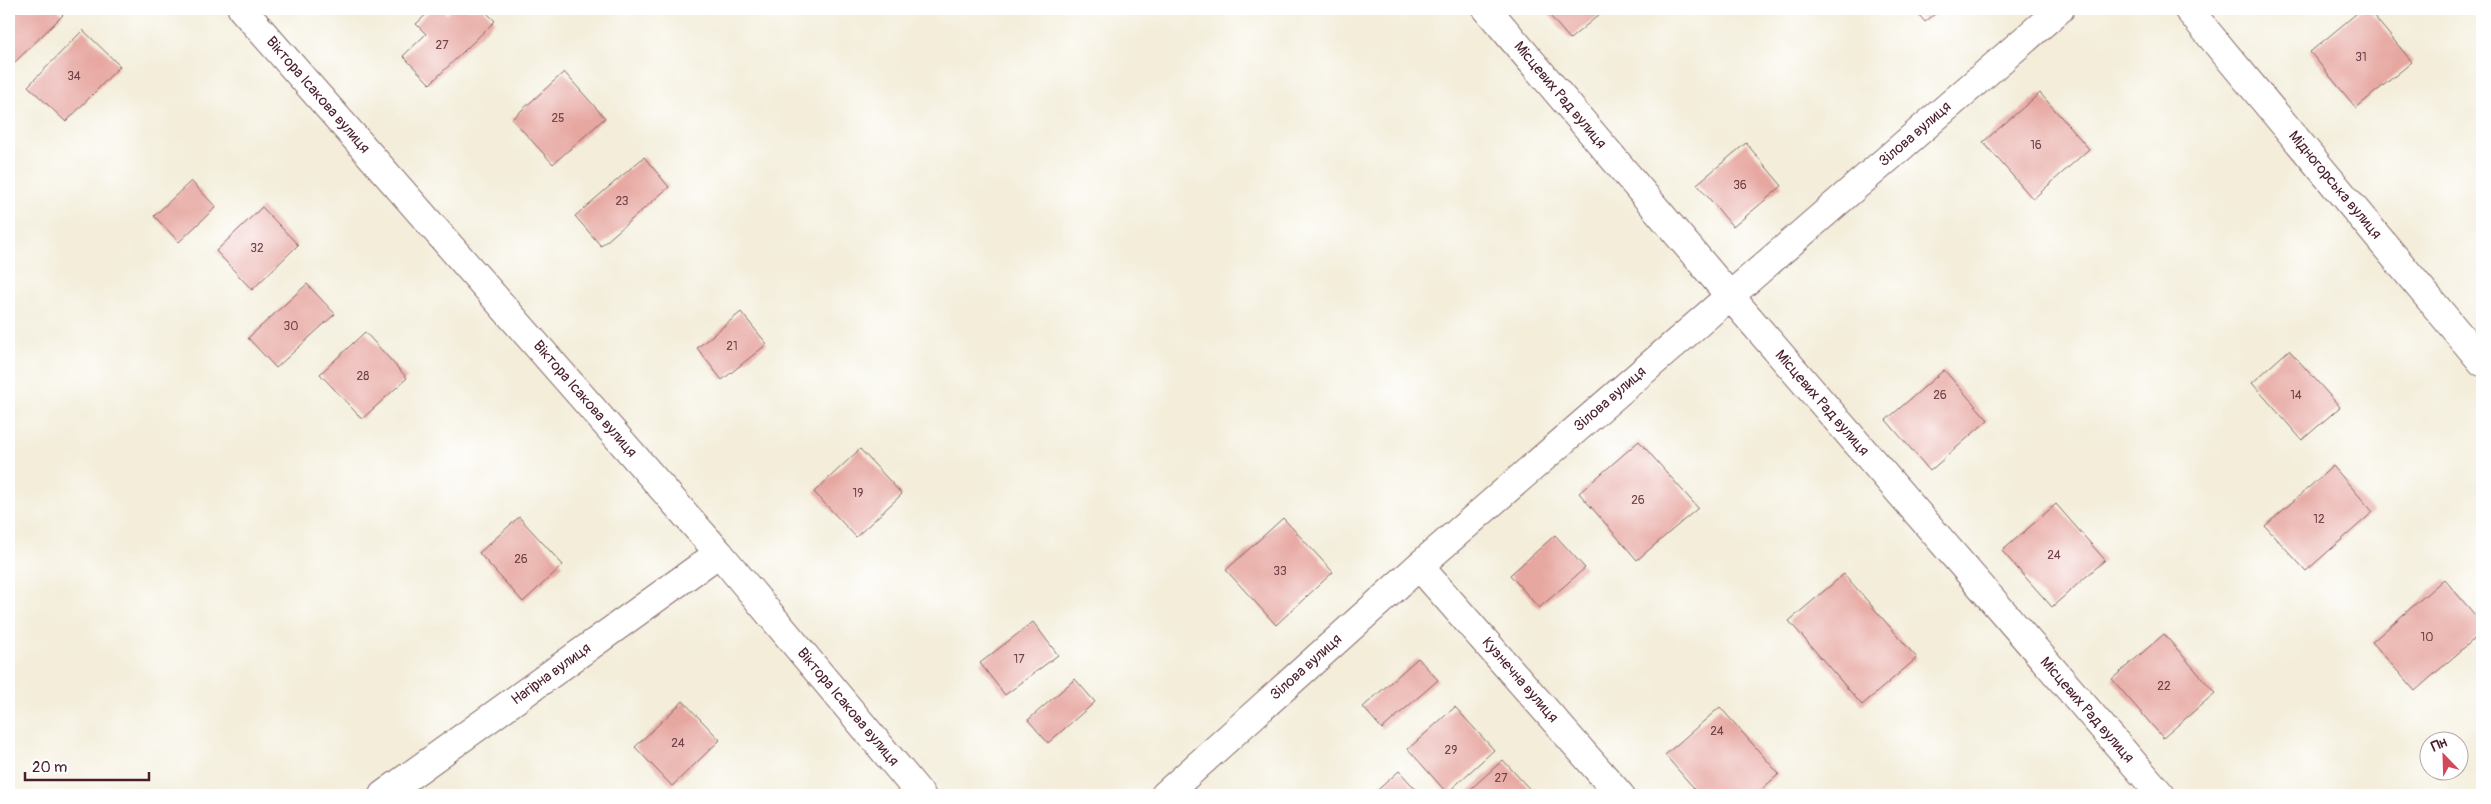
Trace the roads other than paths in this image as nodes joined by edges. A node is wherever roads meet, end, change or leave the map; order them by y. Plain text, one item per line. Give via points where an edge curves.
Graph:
1 (242, 9) edge
2 (1487, 9) edge
3 (2060, 9) edge
4 (2188, 9) edge
5 (1729, 295) junction
6 (2482, 362) edge
7 (719, 553) junction
8 (1419, 566) junction
9 (383, 795) edge
10 (921, 795) edge
11 (1165, 795) edge
12 (1620, 795) edge
13 (2161, 795) edge

1 - 7 street, Віктора Ісакова вулиця
2 - 5 street, Місцевих Рад вулиця
3 - 5 street, Зілова вулиця
4 - 6 street, Мідногорська вулиця
5 - 8 street, Зілова вулиця
5 - 13 street, Місцевих Рад вулиця
7 - 9 street, Нагірна вулиця
7 - 10 street, Віктора Ісакова вулиця
8 - 11 street, Зілова вулиця
8 - 12 street, Кузнечна вулиця

